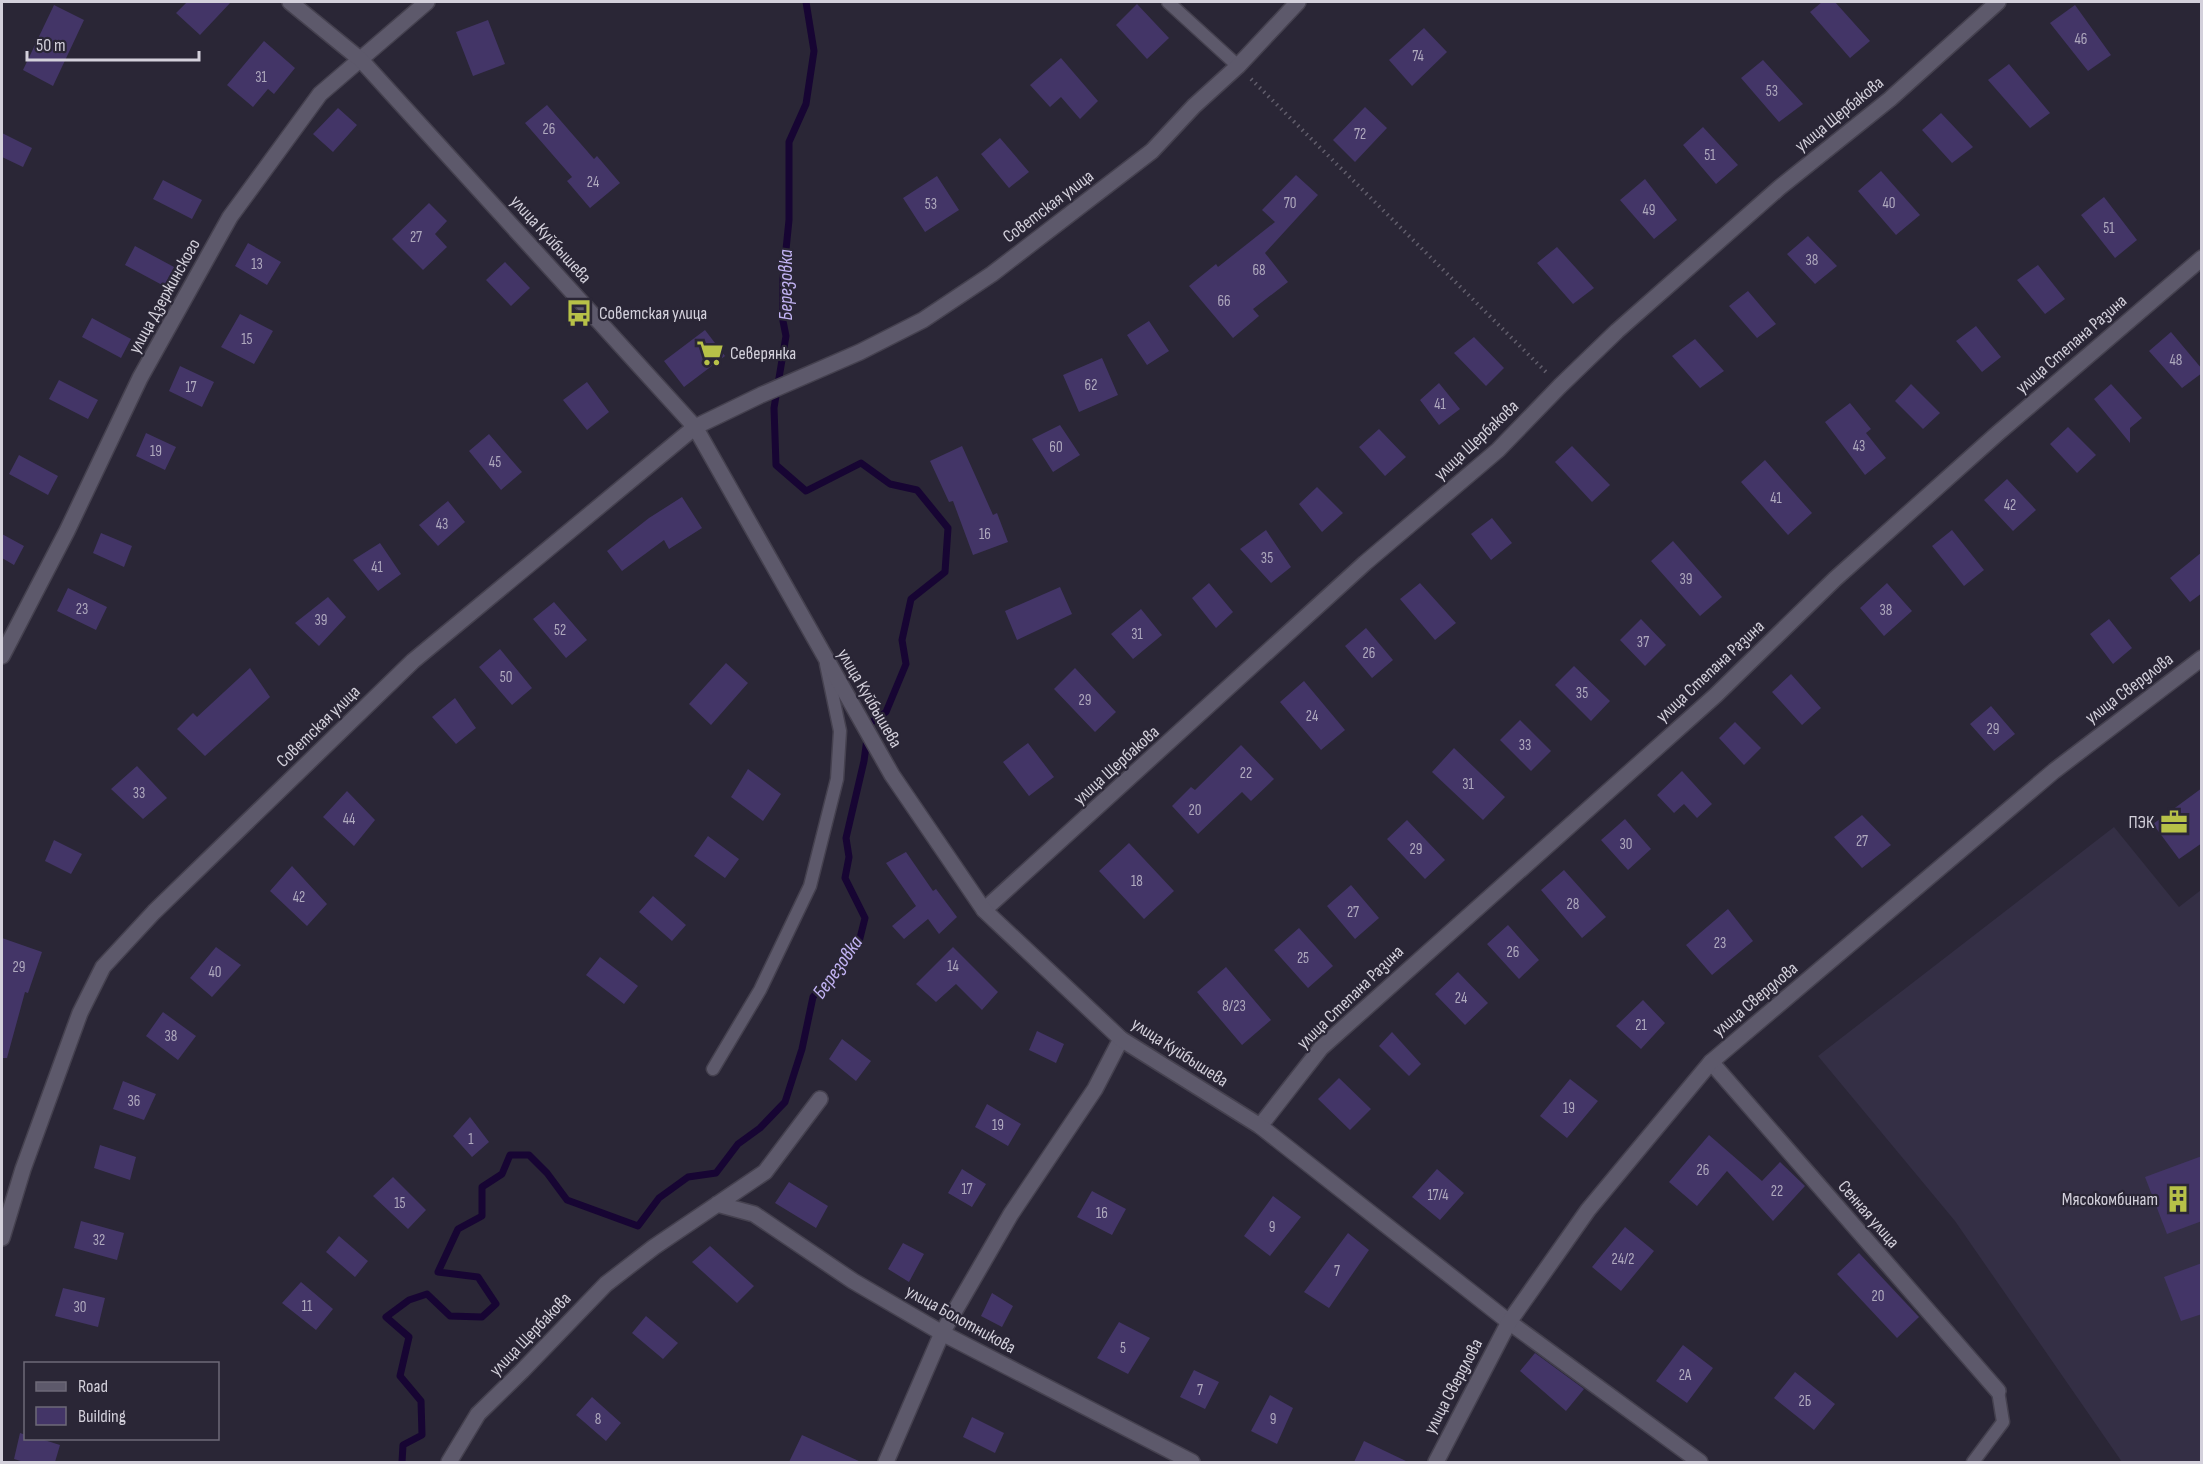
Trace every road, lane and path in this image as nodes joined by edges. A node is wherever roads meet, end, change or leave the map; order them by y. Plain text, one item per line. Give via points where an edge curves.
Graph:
1 (290, 2) edge
2 (427, 2) edge
3 (1168, 2) edge
4 (1298, 2) edge
5 (1998, 2) edge
6 (361, 60) junction
7 (1238, 66) junction
8 (2202, 258) edge
9 (1560, 386) junction
10 (695, 427) junction
11 (2, 656) edge
12 (2202, 658) edge
13 (825, 660) junction
14 (984, 910) junction
15 (1121, 1039) junction
16 (1711, 1062) junction
17 (713, 1069) dead end
18 (820, 1099) dead end
19 (1260, 1126) junction
20 (717, 1204) junction
21 (2, 1238) edge
22 (1509, 1323) junction
23 (942, 1333) junction
24 (1998, 1391) joint
25 (449, 1462) edge
26 (886, 1462) edge
27 (1192, 1462) edge
28 (1436, 1462) edge
29 (1700, 1462) edge
30 (1973, 1462) edge

1 - 6 street, улица Куйбышева
2 - 6 street, улица Дзержинского
3 - 7 lane
4 - 7 street, Советская улица
5 - 9 street, улица Щербакова via 1890,99 1779,188
6 - 10 street, улица Куйбышева
6 - 11 street, улица Дзержинского via 320,94 230,217 140,378
7 - 9 path
7 - 10 street, Советская улица via 1152,151 992,274 923,320
8 - 19 street, улица Степана Разина via 1981,448 1835,579 1716,694 1321,1048
9 - 14 street, улица Щербакова via 1498,450 1365,563
10 - 13 street, улица Куйбышева
10 - 21 street, Советская улица via 413,661 154,912 103,967 80,1013
12 - 16 street, улица Свердлова via 2054,771
13 - 14 street, улица Куйбышева via 892,775
13 - 17 lane via 840,731 837,779 810,886 760,990
14 - 15 street, улица Куйбышева
15 - 19 street, улица Куйбышева
15 - 23 street via 1095,1089 1011,1214
16 - 22 street, улица Свердлова via 1588,1210
16 - 24 street, Сенная улица
18 - 20 street, улица Щербакова via 765,1172
19 - 22 street, улица Куйбышева
20 - 23 street, улица Болотникова via 754,1214 853,1281
20 - 25 street, улица Щербакова via 606,1284 478,1414
22 - 28 street, улица Свердлова
22 - 29 street, улица Куйбышева
23 - 26 street
23 - 27 street, улица Болотникова
24 - 30 lane via 2003,1422

